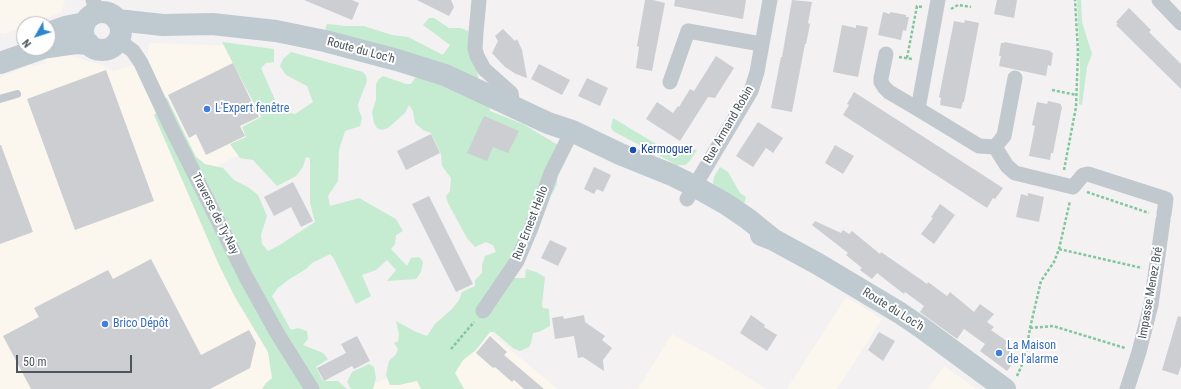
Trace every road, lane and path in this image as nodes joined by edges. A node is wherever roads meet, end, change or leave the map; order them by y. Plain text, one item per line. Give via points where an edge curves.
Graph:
1 (479, 0) edge
2 (770, 0) edge
3 (1075, 0) edge
4 (1159, 0) edge
5 (937, 5) edge
6 (970, 7) dead end
7 (92, 12) edge
8 (1181, 23) edge
9 (56, 30) edge
10 (118, 32) junction
11 (16, 44) edge
12 (89, 44) junction
13 (761, 44) junction
14 (56, 46) edge
15 (0, 50) edge
16 (886, 54) joint
17 (20, 56) edge
18 (907, 58) junction
19 (926, 62) junction
20 (0, 63) edge
21 (1015, 78) dead end
22 (670, 82) dead end
23 (1052, 90) dead end
24 (17, 94) dead end
25 (1077, 95) junction
26 (0, 100) edge
27 (513, 106) junction
28 (918, 109) junction
29 (570, 133) junction
30 (995, 147) junction
31 (1067, 186) junction
32 (691, 193) junction
33 (1161, 216) junction
34 (1059, 249) junction
35 (1156, 271) junction
36 (483, 311) joint
37 (1030, 328) junction
38 (451, 349) dead end
39 (1139, 352) junction
40 (1010, 385) edge
41 (312, 389) edge
42 (1127, 389) edge

1 - 27 street via 475,49 477,56 484,69 512,93
2 - 13 street, Rue Armand Robin
3 - 25 path
4 - 8 street
5 - 6 path via 950,9 955,5
5 - 18 path via 916,6
5 - 19 street
7 - 9 main road
7 - 10 main road via 111,14
7 - 12 main road via 84,34
10 - 12 main road via 113,46 106,49 97,49
10 - 27 main road, Route du Loc'h via 163,25 212,24 276,31 325,41 445,75
10 - 41 street, Traverse de Ty-Nay via 141,63 250,283
11 - 15 main road
12 - 14 main road
13 - 22 street via 688,31
13 - 32 street, Rue Armand Robin via 756,72 747,99
16 - 18 path
16 - 28 street via 881,82 889,92
17 - 20 main road
18 - 19 path
19 - 28 street
21 - 30 street via 1004,136
23 - 25 path
24 - 26 lane
25 - 31 path
27 - 29 main road, Route du Loc'h
28 - 30 street via 978,146
29 - 32 main road, Route du Loc'h via 586,146 630,168
29 - 36 street, Rue Ernest Hello via 551,173 517,261
30 - 31 street via 1007,166 1015,173
31 - 33 path
31 - 33 street, Impasse Menez Bré via 1088,174 1166,199
31 - 34 path
32 - 40 main road, Route du Loc'h via 726,204 774,240 900,313
33 - 35 street, Impasse Menez Bré
34 - 35 path
34 - 37 path via 1054,262 1041,281
35 - 39 street, Impasse Menez Bré
36 - 38 path
37 - 39 path via 1053,326
37 - 40 path via 1025,358
39 - 42 street, Impasse Menez Bré

